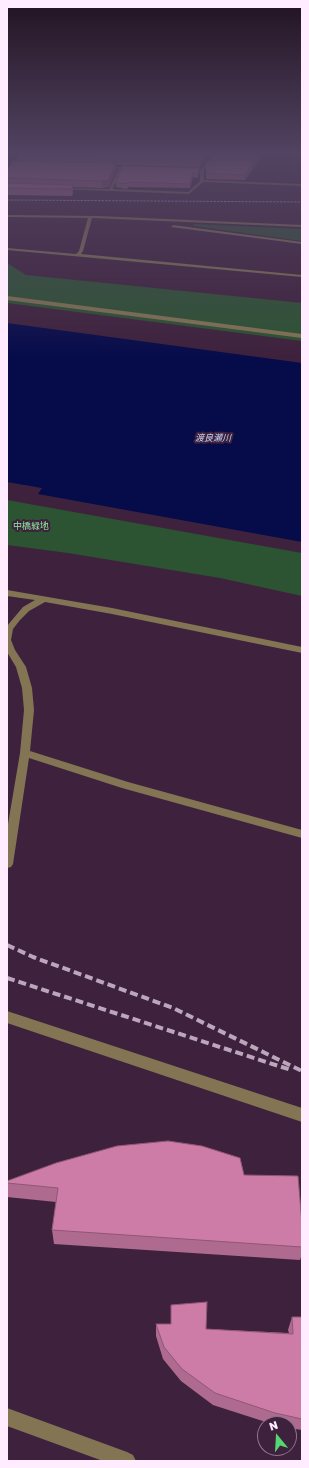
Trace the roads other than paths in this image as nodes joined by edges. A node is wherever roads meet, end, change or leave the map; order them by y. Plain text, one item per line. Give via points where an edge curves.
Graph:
1 (89, 222) edge
2 (146, 222) edge
3 (181, 222) edge
4 (214, 222) edge
5 (179, 226) junction
6 (302, 226) edge
7 (302, 243) edge
8 (7, 249) edge
9 (78, 255) junction
10 (302, 276) edge
11 (7, 298) edge
12 (302, 336) edge
13 (7, 593) edge
14 (44, 599) junction
15 (7, 640) edge
16 (302, 650) edge
17 (25, 753) junction
18 (302, 834) edge
19 (7, 864) edge
20 (7, 1017) edge
21 (302, 1115) edge
22 (7, 1417) edge
23 (127, 1461) edge

1 - 9 street
2 - 5 street
3 - 5 street
4 - 6 street
5 - 7 street
8 - 9 street
9 - 10 street
11 - 12 street
13 - 14 street
14 - 15 street via 26,609 17,618 9,629
14 - 16 street
15 - 17 street via 21,667 27,688 29,710
17 - 18 street via 126,785
17 - 19 street
20 - 21 street
22 - 23 street

